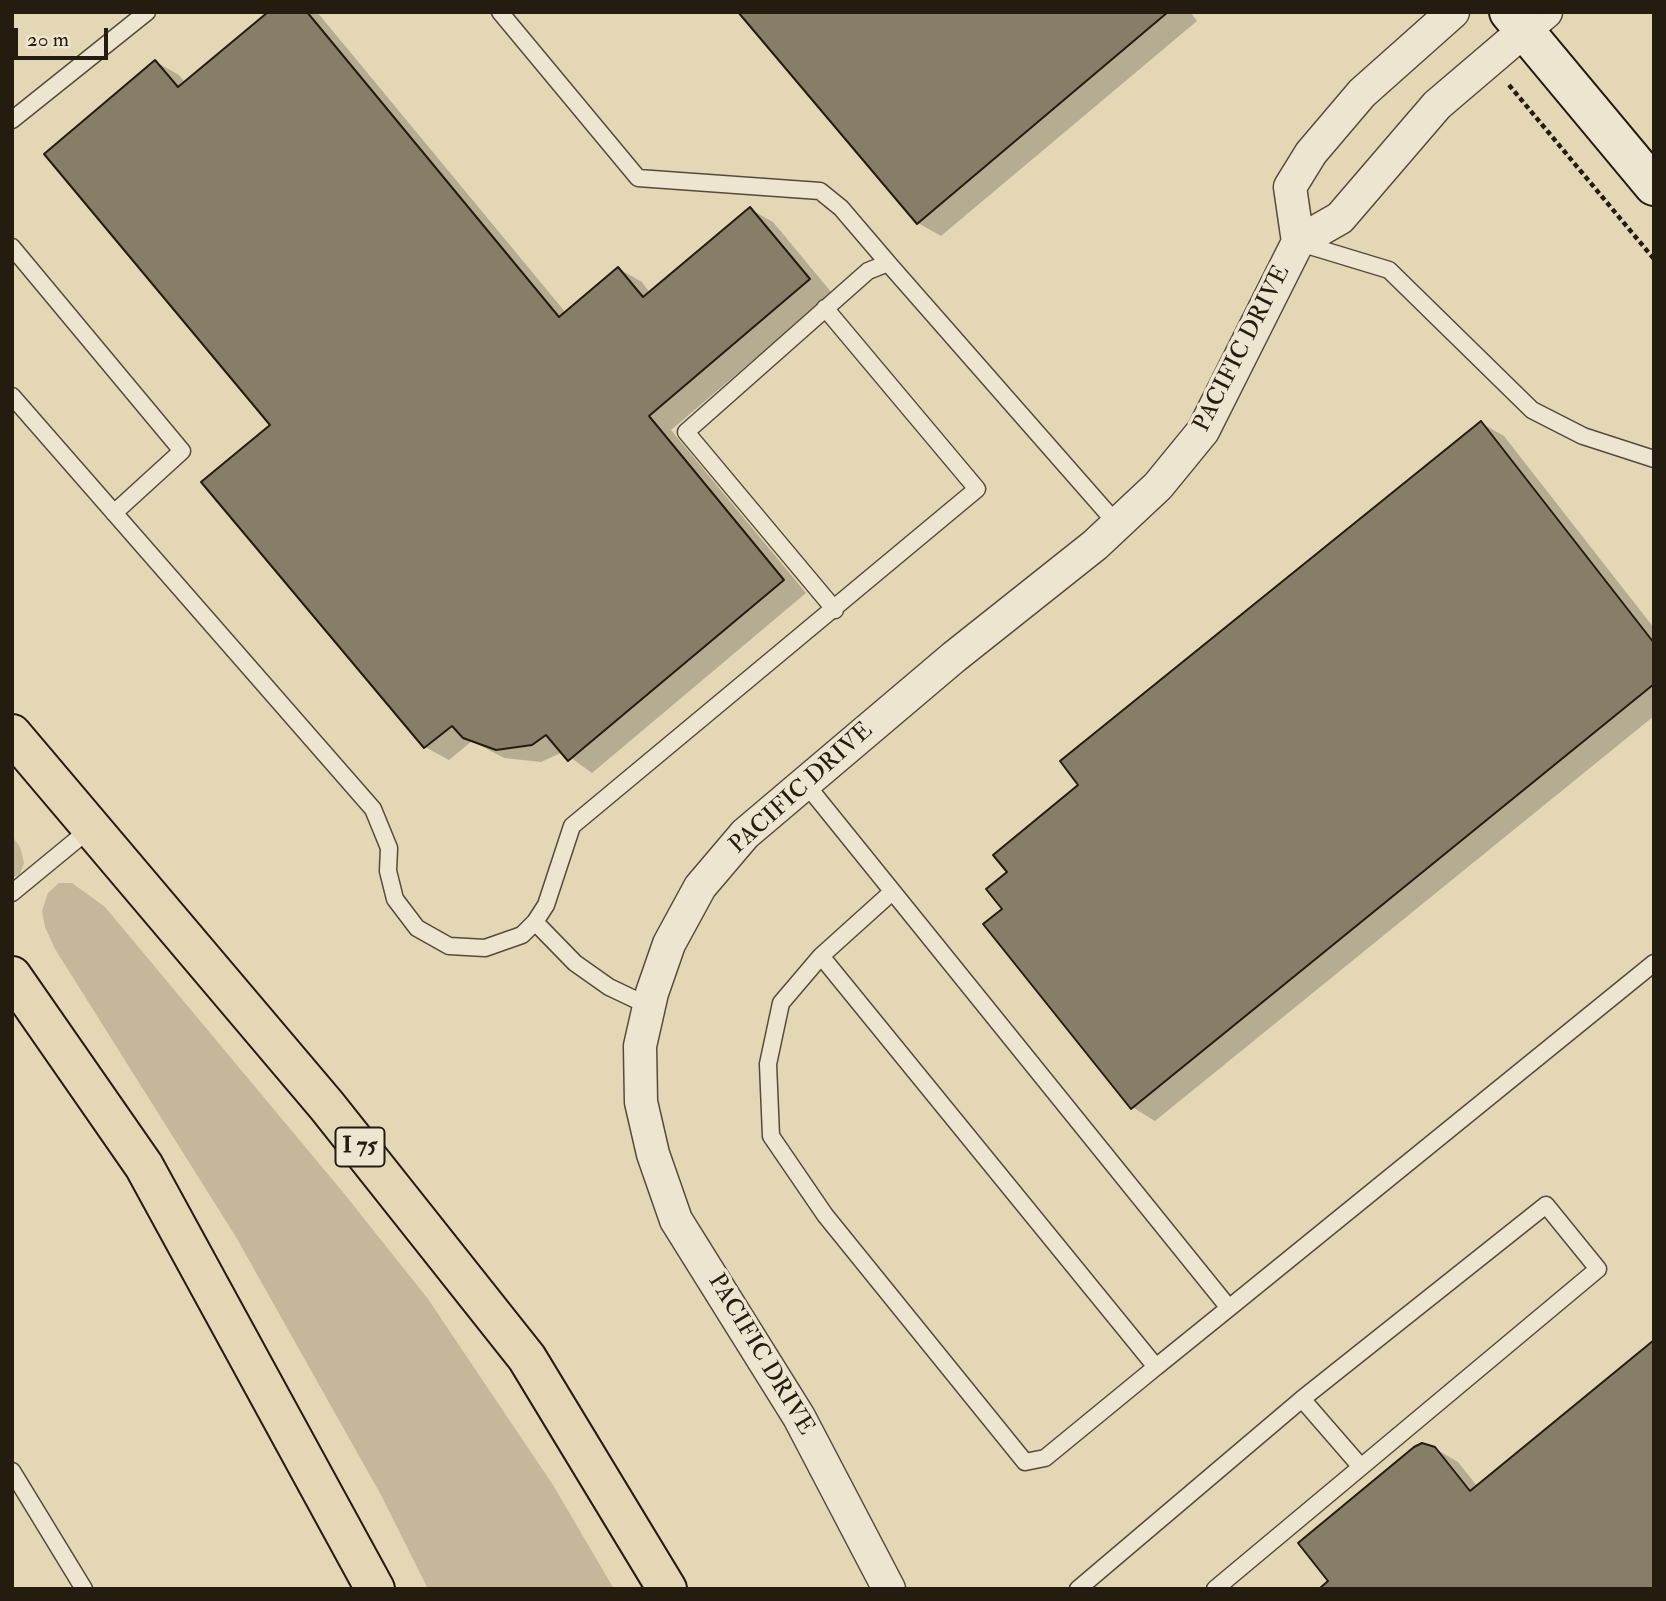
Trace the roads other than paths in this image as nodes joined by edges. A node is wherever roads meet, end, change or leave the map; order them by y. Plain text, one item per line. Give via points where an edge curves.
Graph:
1 (147, 12) edge
2 (500, 12) edge
3 (1453, 12) edge
4 (1526, 18) edge
5 (12, 120) edge
6 (1654, 186) edge
7 (1298, 242) junction
8 (12, 247) edge
9 (888, 263) junction
10 (825, 308) junction
11 (12, 396) edge
12 (1654, 459) edge
13 (114, 513) junction
14 (1118, 524) junction
15 (835, 610) junction
16 (12, 734) edge
17 (805, 783) junction
18 (91, 828) junction
19 (892, 892) junction
20 (12, 893) edge
21 (535, 922) junction
22 (821, 956) junction
23 (1654, 963) edge
24 (12, 976) edge
25 (649, 1006) junction
26 (1228, 1308) junction
27 (1156, 1367) junction
28 (1302, 1399) junction
29 (1361, 1467) junction
30 (12, 1471) edge
31 (84, 1589) edge
32 (374, 1589) edge
33 (667, 1589) edge
34 (890, 1589) edge
35 (1078, 1589) edge
36 (1215, 1589) edge

1 - 5 lane
2 - 9 lane via 638,178 820,191 841,208
3 - 7 street, PACIFIC DRIVE via 1362,93 1311,153 1290,187
4 - 6 street
4 - 7 street, PACIFIC DRIVE via 1437,105 1340,218
7 - 12 lane via 1389,270 1532,410 1583,436
7 - 14 street, PACIFIC DRIVE via 1203,431 1158,486
8 - 13 lane via 182,451
9 - 10 lane via 868,271
9 - 14 lane
10 - 15 lane via 686,432
10 - 15 lane via 977,489
11 - 13 lane
13 - 21 lane via 373,809 389,848 388,871 395,900 417,928 449,946 485,948 522,935
14 - 17 street, PACIFIC DRIVE
15 - 21 lane via 572,826
16 - 18 highway, I 75
17 - 19 lane
17 - 25 street, PACIFIC DRIVE via 744,834 700,887 669,944
18 - 20 lane
18 - 33 highway, I 75 via 327,1106 527,1358
19 - 22 lane
19 - 26 lane
21 - 25 lane via 575,963 609,987
22 - 27 lane
22 - 27 lane via 781,1003 768,1064 771,1136 825,1215 1025,1462 1045,1458
23 - 26 lane
24 - 32 highway via 144,1166
25 - 34 street, PACIFIC DRIVE via 640,1046 641,1102 676,1220 799,1416
26 - 27 lane
28 - 29 lane
28 - 29 lane via 1546,1205 1598,1269
28 - 35 lane
29 - 36 lane
30 - 31 lane

